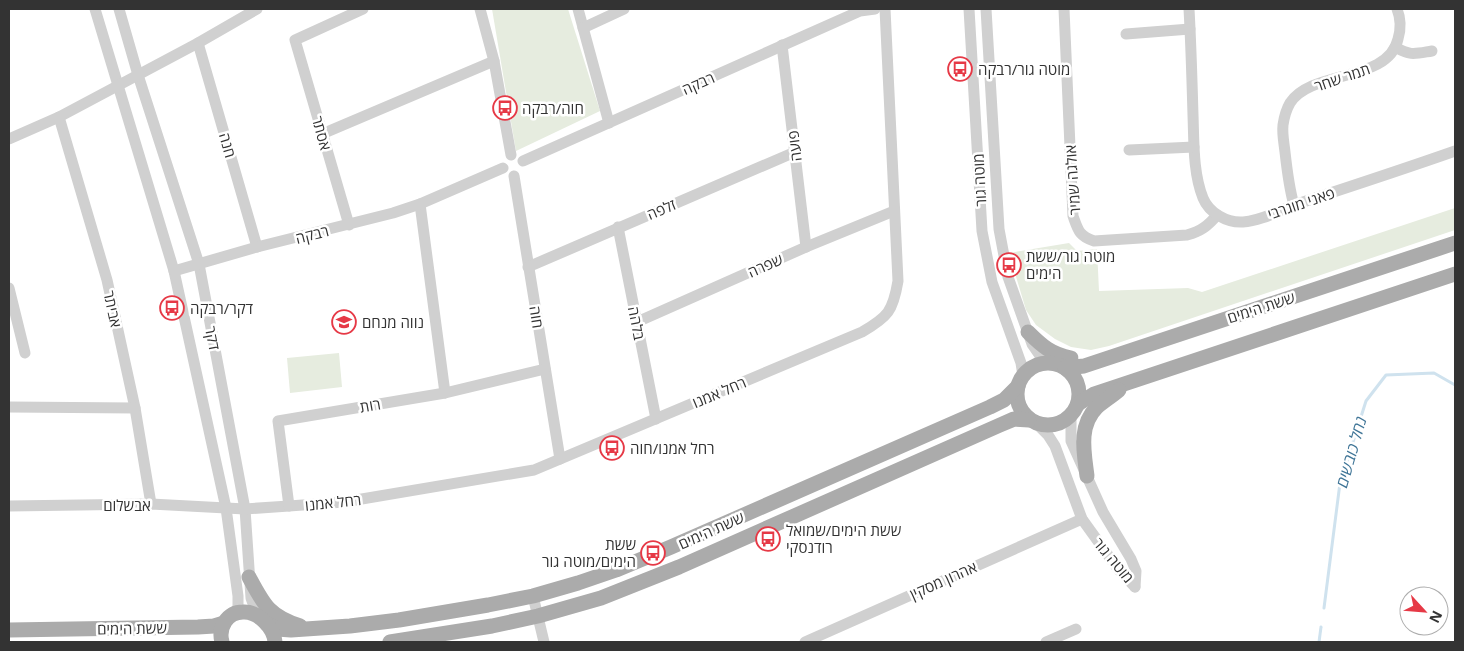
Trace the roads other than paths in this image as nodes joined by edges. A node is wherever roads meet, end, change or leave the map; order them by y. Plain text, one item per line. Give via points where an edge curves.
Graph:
1 (94, 9) edge
2 (119, 9) edge
3 (257, 9) edge
4 (364, 9) edge
5 (480, 9) edge
6 (578, 9) edge
7 (624, 9) edge
8 (875, 9) edge
9 (885, 9) edge
10 (969, 9) edge
11 (986, 9) edge
12 (1064, 9) edge
13 (1189, 9) edge
14 (1397, 9) edge
15 (584, 28) junction
16 (1190, 29) junction
17 (1126, 34) dead end
18 (198, 43) junction
19 (782, 45) junction
20 (1395, 47) junction
21 (1432, 51) dead end
22 (494, 61) junction
23 (138, 75) junction
24 (117, 86) junction
25 (59, 117) junction
26 (609, 123) junction
27 (322, 134) junction
28 (9, 139) edge
29 (1194, 147) junction
30 (1129, 150) dead end
31 (795, 152) junction
32 (1455, 152) edge
33 (511, 155) junction
34 (523, 161) junction
35 (503, 168) junction
36 (514, 176) junction
37 (420, 204) junction
38 (1294, 205) junction
39 (894, 211) junction
40 (1217, 215) junction
41 (348, 225) junction
42 (618, 227) junction
43 (1455, 243) edge
44 (257, 247) junction
45 (806, 247) junction
46 (199, 264) junction
47 (528, 266) junction
48 (174, 271) junction
49 (1455, 274) edge
50 (9, 288) edge
51 (637, 322) junction
52 (1028, 332) junction
53 (24, 353) dead end
54 (1098, 361) junction
55 (1050, 363) junction
56 (1065, 368) junction
57 (545, 369) junction
58 (1020, 381) junction
59 (1130, 382) junction
60 (445, 393) junction
61 (9, 407) edge
62 (135, 408) junction
63 (1075, 410) junction
64 (656, 419) junction
65 (1034, 422) junction
66 (560, 459) junction
67 (1087, 476) junction
68 (151, 504) junction
69 (9, 506) edge
70 (290, 506) junction
71 (226, 508) junction
72 (245, 509) junction
73 (1082, 519) junction
74 (250, 577) junction
75 (533, 596) junction
76 (538, 616) junction
77 (229, 619) junction
78 (262, 621) junction
79 (309, 629) junction
80 (1076, 629) dead end
81 (9, 630) edge
82 (824, 639) edge
83 (222, 642) edge
84 (275, 642) edge
85 (390, 642) edge
86 (544, 642) edge
87 (805, 642) edge
88 (1046, 642) edge

1 - 24 street, דקר
2 - 23 street, דקר
3 - 18 street
4 - 27 street, אסתר via 295,40
5 - 22 street
6 - 15 street
7 - 15 street
8 - 19 street, רבקה via 860,11
9 - 39 street, רחל אמנו
10 - 58 street, מוטה גור via 982,231 992,282 1021,363
11 - 52 street, מוטה גור via 999,229 1008,277
12 - 40 street, אולגה שמיר via 1073,216 1077,230 1084,238 1094,241 1187,235 1207,227
13 - 16 street
14 - 20 street via 1400,30
15 - 26 street
16 - 17 street
16 - 29 street
18 - 23 street
18 - 44 street, חנה
19 - 26 street, רבקה
19 - 31 street, פועה
20 - 21 street via 1407,54
20 - 38 street, תמר שחר via 1376,65 1314,86 1290,103 1283,127
22 - 27 street
22 - 33 street
23 - 24 street
23 - 46 street, דקר
24 - 25 street
24 - 48 street, דקר
25 - 28 street
25 - 62 street, אביתר via 107,280
26 - 34 street, רבקה
27 - 41 street, אסתר
29 - 30 street
29 - 40 street via 1203,199
31 - 42 street, זלפה
31 - 45 street, פועה
32 - 38 street, פאני מוגרבי
33 - 34 street
33 - 35 street
34 - 36 street via 523,169
35 - 36 street
35 - 37 street, רבקה
36 - 47 street, חוה
37 - 41 street, רבקה
37 - 60 street
38 - 40 street, פאני מוגרבי via 1241,222
39 - 45 street, שפרה
39 - 64 street, רחל אמנו via 898,281 894,301 877,323
41 - 44 street, רבקה
42 - 47 street, זלפה
42 - 51 street, בלהה
43 - 54 main road, ששת הימים
44 - 46 street, רבקה
45 - 51 street, שפרה
46 - 48 street, רבקה
46 - 72 street, דקר
47 - 57 street, חוה
48 - 71 street, דקר
49 - 59 main road, ששת הימים
50 - 53 street
51 - 64 street, בלהה
52 - 54 main road via 1056,354
52 - 55 street, מוטה גור via 1041,357
54 - 56 main road, ששת הימים
55 - 56 main road
55 - 58 main road via 1030,368
56 - 63 main road via 1078,383 1080,394
57 - 60 street, רות
57 - 66 street, חוה
58 - 65 main road via 1016,395 1018,405 1022,413
58 - 75 main road, ששת הימים via 1004,400 990,407 671,547 595,578
59 - 63 main road, ששת הימים via 1094,394
59 - 67 main road via 1096,408 1088,421 1083,444
60 - 70 street, רות via 278,421
61 - 62 street
62 - 68 street, אביתר
63 - 65 main road via 1064,422 1056,425
63 - 67 street, מוטה גור via 1071,441
64 - 66 street, רחל אמנו
65 - 73 street, מוטה גור via 1054,446
65 - 76 main road, ששת הימים via 1014,419 623,590
66 - 70 street, רחל אמנו via 534,470 344,502
67 - 73 street, מוטה גור via 1103,512 1131,559 1136,571 1135,586 1118,569
68 - 69 street, אבשלום
68 - 71 street, אבשלום
70 - 72 street, רחל אמנו
71 - 72 street, אבשלום
71 - 77 street, דקר via 238,596 238,606
72 - 74 street, דקר
73 - 82 street, אהרון מסקין
74 - 78 street, דקר via 251,598
74 - 79 main road via 277,617
75 - 76 street
75 - 79 main road, ששת הימים via 399,620
76 - 85 main road, ששת הימים
76 - 86 street
77 - 78 main road, ששת הימים via 244,612 252,613
77 - 81 main road, ששת הימים via 214,626 198,627
77 - 83 main road via 221,632
78 - 79 main road, ששת הימים via 277,629
78 - 84 main road
80 - 88 street
82 - 87 street, אהרון מסקין

